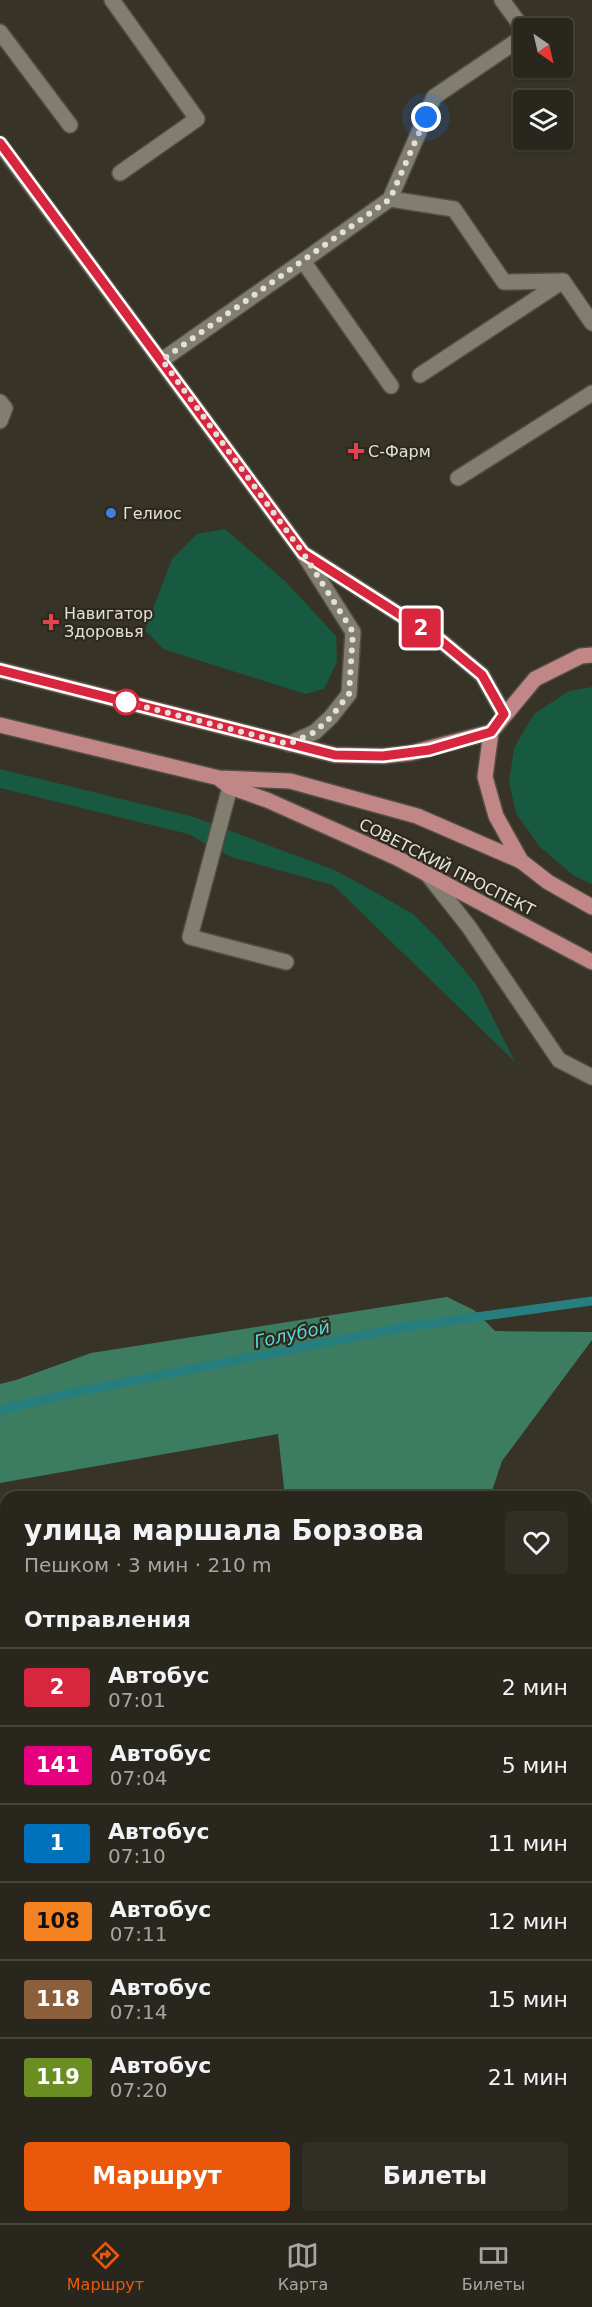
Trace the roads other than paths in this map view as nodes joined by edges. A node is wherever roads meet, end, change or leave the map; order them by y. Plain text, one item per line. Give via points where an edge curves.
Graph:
1 (112, 0) edge
2 (502, 0) edge
3 (515, 18) edge
4 (0, 32) edge
5 (513, 43) edge
6 (70, 125) dead end
7 (0, 144) edge
8 (120, 173) dead end
9 (390, 199) junction
10 (303, 261) junction
11 (563, 281) junction
12 (592, 322) edge
13 (162, 360) junction
14 (420, 375) dead end
15 (391, 386) dead end
16 (592, 393) edge
17 (0, 402) edge
18 (0, 421) edge
19 (458, 478) dead end
20 (303, 553) junction
21 (592, 655) edge
22 (0, 670) edge
23 (504, 714) junction
24 (0, 725) edge
25 (491, 732) junction
26 (289, 744) junction
27 (225, 782) junction
28 (521, 861) junction
29 (429, 875) junction
30 (592, 907) edge
31 (286, 962) dead end
32 (592, 962) edge
33 (592, 1077) edge

1 - 8 main road via 197,119
2 - 3 main road
4 - 6 main road
5 - 9 main road via 434,97
7 - 13 main road
9 - 10 main road
9 - 11 main road via 454,209 504,282
10 - 13 main road
10 - 15 main road
11 - 12 main road
11 - 14 main road
13 - 20 main road
16 - 19 main road
17 - 18 main road via 5,408
20 - 23 main road via 441,641 482,675
20 - 26 main road via 353,632 349,694 315,732
21 - 23 main road via 581,656 535,679
22 - 26 main road
23 - 25 main road
24 - 27 main road, СОВЕТСКИЙ ПРОСПЕКТ
25 - 26 main road via 429,750 383,756 335,755
25 - 28 main road via 485,777 496,816
27 - 28 main road, СОВЕТСКИЙ ПРОСПЕКТ via 290,781 417,816
27 - 29 main road, СОВЕТСКИЙ ПРОСПЕКТ
27 - 31 main road via 190,937
28 - 30 main road
29 - 32 main road, СОВЕТСКИЙ ПРОСПЕКТ
29 - 33 main road via 559,1059

